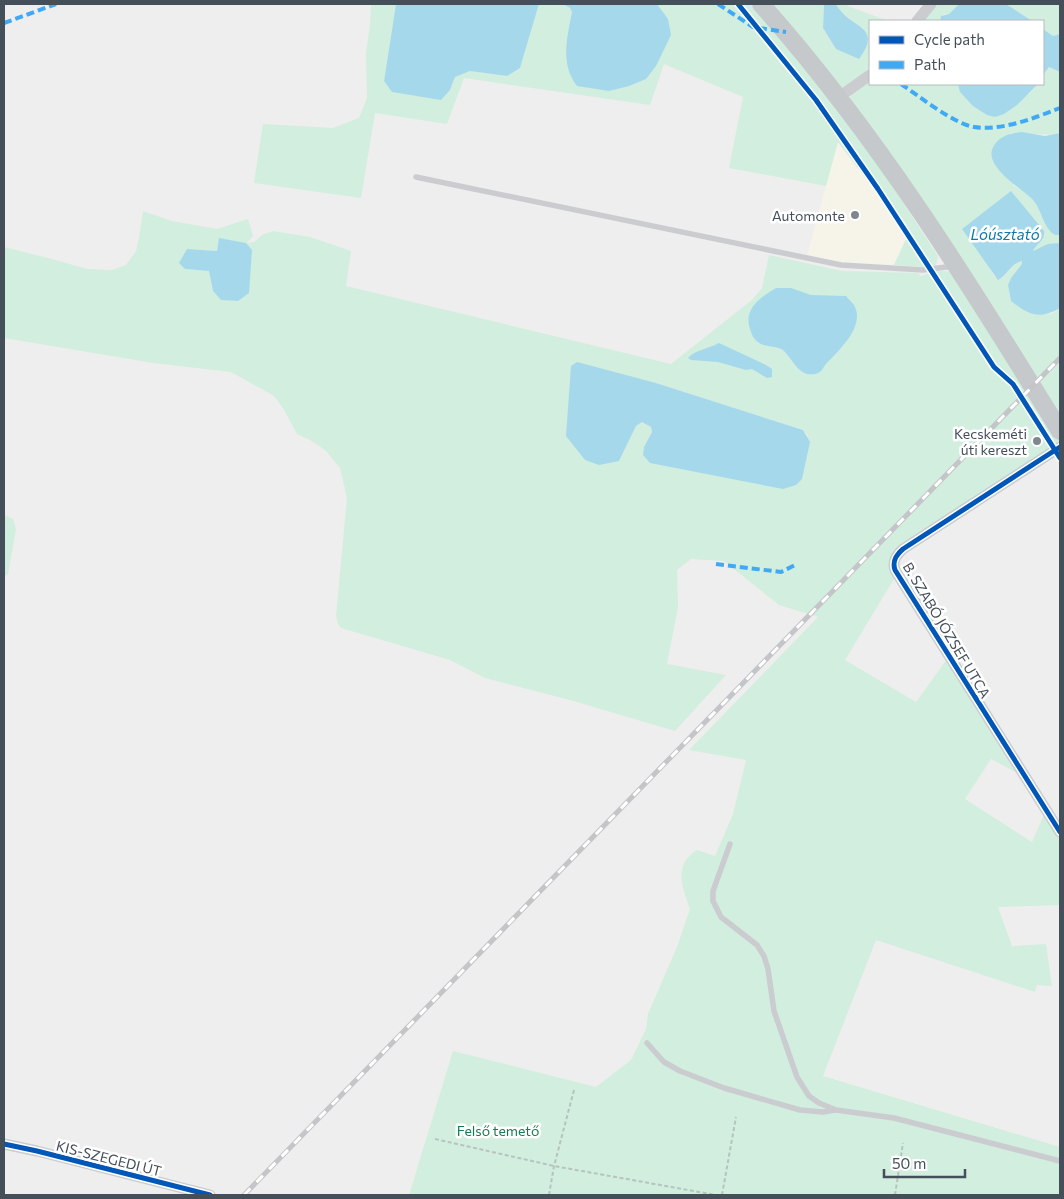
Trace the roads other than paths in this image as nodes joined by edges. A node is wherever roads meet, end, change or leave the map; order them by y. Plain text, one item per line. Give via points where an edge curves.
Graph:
1 (761, 4) edge
2 (931, 4) edge
3 (918, 20) edge
4 (869, 76) edge
5 (840, 97) junction
6 (416, 177) dead end
7 (956, 266) junction
8 (1060, 431) edge
9 (1060, 447) edge
10 (1060, 832) edge
11 (730, 844) dead end
12 (647, 1043) dead end
13 (836, 1110) junction
14 (4, 1144) edge
15 (1060, 1161) edge
16 (209, 1195) edge

1 - 5 main road
2 - 3 street
4 - 5 street
5 - 7 main road
6 - 7 lane via 841,265 923,270
7 - 8 main road
9 - 10 street, B. SZABÓ JÓZSEF UTCA via 903,549 894,562 895,570 926,621
11 - 13 lane via 713,891 715,908 730,925 757,945 764,956 774,1011 803,1089 819,1103
12 - 13 lane via 660,1058 680,1071 724,1088 800,1110
13 - 15 lane via 894,1118
14 - 16 street, KIS-SZEGEDI ÚT

